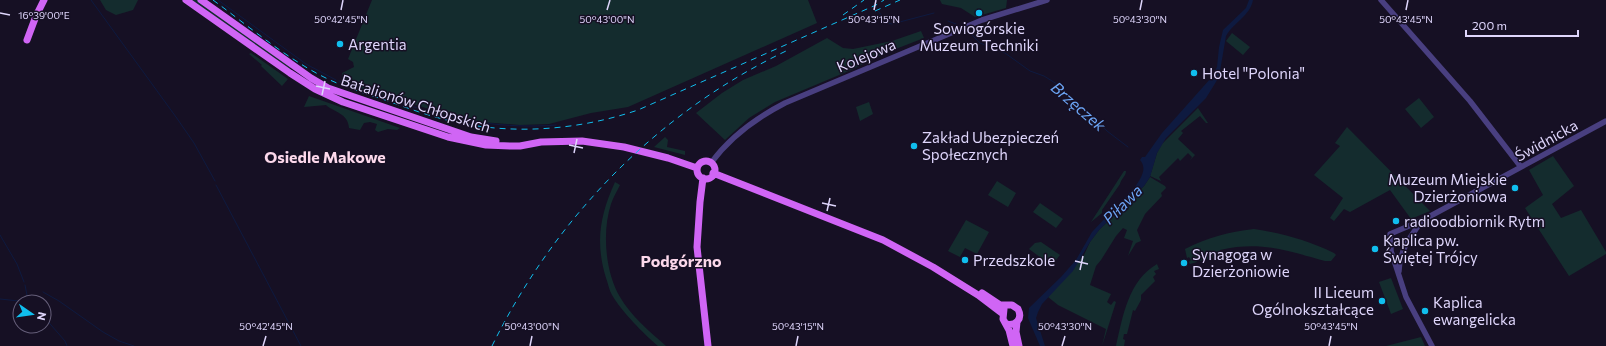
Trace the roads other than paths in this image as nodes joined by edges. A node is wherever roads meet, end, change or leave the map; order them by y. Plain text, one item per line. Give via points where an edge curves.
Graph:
1 (39, 0) edge
2 (44, 0) edge
3 (186, 0) edge
4 (201, 0) edge
5 (1048, 0) edge
6 (1381, 0) edge
7 (36, 16) junction
8 (27, 40) dead end
9 (1606, 122) edge
10 (531, 143) junction
11 (712, 163) junction
12 (699, 165) junction
13 (1521, 167) junction
14 (713, 173) junction
15 (703, 178) junction
16 (1422, 220) junction
17 (937, 270) junction
18 (1400, 280) junction
19 (1006, 306) junction
20 (1002, 314) junction
21 (1017, 322) junction
22 (1006, 324) junction
23 (708, 346) edge
24 (1013, 346) edge
25 (1019, 346) edge
26 (1432, 346) edge

1 - 7 main road
2 - 7 main road
3 - 10 main road, Batalionów Chłopskich via 304,84 331,97 462,141 499,146
4 - 10 main road, Batalionów Chłopskich via 311,78 334,90 471,137
5 - 11 street, Kolejowa via 980,21 785,103 758,118 725,147
6 - 13 street via 1470,101
7 - 8 main road
9 - 13 street, Świdnicka
10 - 12 main road, Batalionów Chłopskich via 582,141 618,146 668,158 680,158
11 - 12 main road via 706,161
11 - 14 main road
12 - 15 main road via 699,175
13 - 16 street, Świdnicka
14 - 15 main road via 710,177
14 - 17 main road via 867,233
15 - 23 main road via 697,247
16 - 18 street via 1402,253
16 - 18 street, Świdnicka via 1390,234 1391,250
17 - 19 main road via 962,280 1000,305
17 - 20 main road via 978,295
18 - 26 street via 1408,302
19 - 20 main road
19 - 21 main road via 1012,305 1018,309 1020,316
20 - 22 main road
21 - 22 main road via 1013,325
21 - 25 main road
22 - 24 main road

